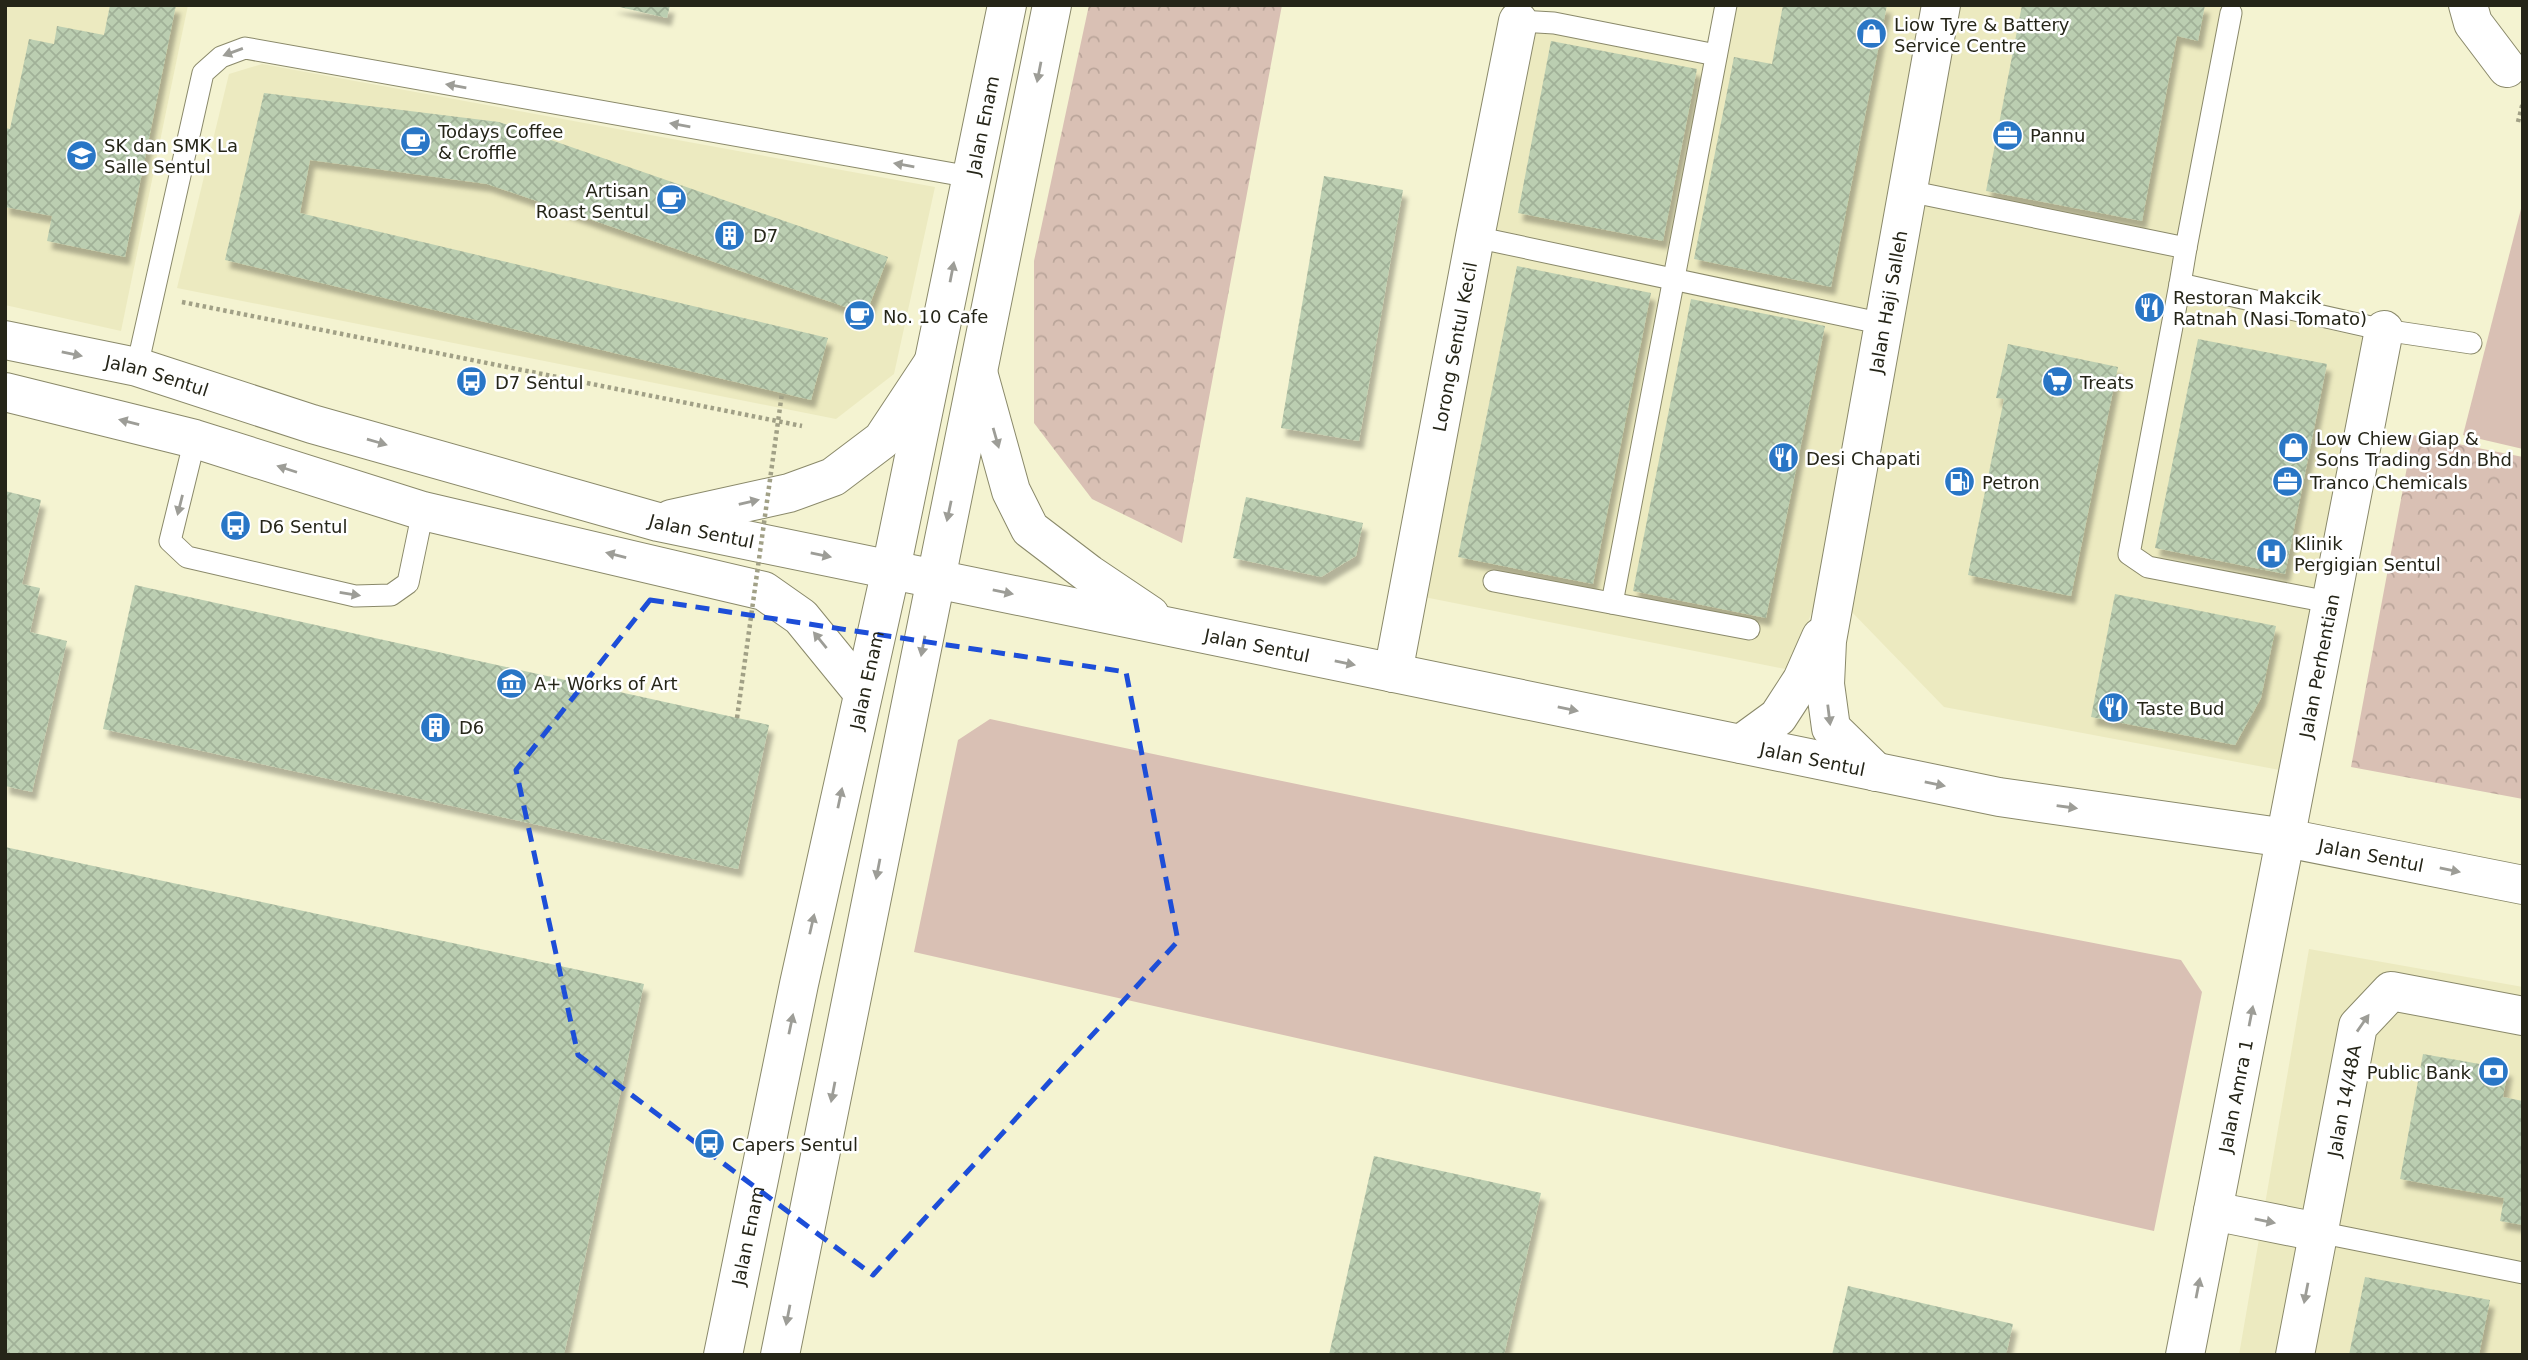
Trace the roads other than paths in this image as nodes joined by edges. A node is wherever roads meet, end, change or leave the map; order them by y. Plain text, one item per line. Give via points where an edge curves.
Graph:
1 (1007, 5) edge
2 (1052, 5) edge
3 (1726, 5) edge
4 (1941, 5) edge
5 (2468, 5) edge
6 (2231, 13) dead end
7 (1518, 20) joint
8 (1716, 55) junction
9 (2518, 81) edge
10 (971, 177) junction
11 (1908, 191) junction
12 (1475, 237) junction
13 (2186, 248) junction
14 (1674, 279) junction
15 (2180, 284) junction
16 (1884, 324) junction
17 (2384, 330) junction
18 (5, 340) edge
19 (2472, 342) dead end
20 (933, 363) junction
21 (137, 368) junction
22 (978, 372) junction
23 (5, 392) edge
24 (195, 439) junction
25 (423, 511) junction
26 (658, 522) junction
27 (891, 569) junction
28 (936, 579) junction
29 (1494, 581) dead end
30 (1834, 598) junction
31 (1612, 603) junction
32 (2329, 603) junction
33 (1166, 626) junction
34 (1749, 629) dead end
35 (1393, 673) junction
36 (863, 693) junction
37 (1741, 744) junction
38 (1876, 772) junction
39 (2287, 838) junction
40 (2523, 885) edge
41 (2523, 1016) edge
42 (2213, 1210) junction
43 (2318, 1231) junction
44 (2523, 1273) edge
45 (723, 1355) edge
46 (780, 1355) edge
47 (2185, 1355) edge
48 (2295, 1355) edge

1 - 10 main road, Jalan Enam
2 -> 22 main road
3 - 8 lane
4 - 11 main road, Jalan Haji Salleh
5 - 9 main road via 2473,23
6 - 13 lane
7 - 8 lane
7 - 12 main road, Lorong Sentul Kecil
8 - 14 lane
20 -> 10 main road, Jalan Enam
10 -> 21 lane via 245,48 220,57 203,73
11 - 13 lane
11 - 16 main road, Jalan Haji Salleh
12 - 14 lane
12 - 35 main road, Lorong Sentul Kecil
13 - 15 lane
14 - 16 lane
14 - 31 lane
15 - 17 lane
15 - 32 lane via 2129,554 2148,567
16 - 30 main road, Jalan Haji Salleh
17 - 19 lane
17 - 32 main road, Jalan Perhentian
18 -> 21 main road, Jalan Sentul
26 -> 20 main road via 789,493 833,477 882,440
20 - 27 main road, Jalan Enam
21 -> 26 main road, Jalan Sentul via 312,424
22 -> 28 main road
22 -> 33 main road via 1011,491 1030,529
24 -> 23 main road
25 -> 24 main road
24 -> 25 lane via 170,541 187,557 355,596 391,595 408,583
36 -> 25 main road via 800,617 764,591
26 -> 27 main road, Jalan Sentul
27 - 28 main road, Jalan Sentul
27 - 36 main road, Jalan Enam
28 -> 33 main road, Jalan Sentul
28 -> 46 main road
29 - 31 lane
30 - 37 main road, Jalan Haji Salleh via 1802,680 1778,717
30 -> 38 main road, Jalan Haji Salleh via 1825,684 1830,728
31 - 34 lane
32 - 39 main road, Jalan Perhentian
33 -> 35 main road, Jalan Sentul
35 -> 37 main road, Jalan Sentul
45 -> 36 main road, Jalan Enam
37 - 38 main road, Jalan Sentul
38 -> 39 main road, Jalan Sentul via 1999,797
39 -> 40 main road, Jalan Sentul
42 -> 39 main road, Jalan Amra 1
43 -> 41 main road, Jalan 14/48A via 2358,1026 2391,991
42 -> 43 main road
47 -> 42 main road, Jalan Amra 1
43 - 44 lane
43 -> 48 main road

